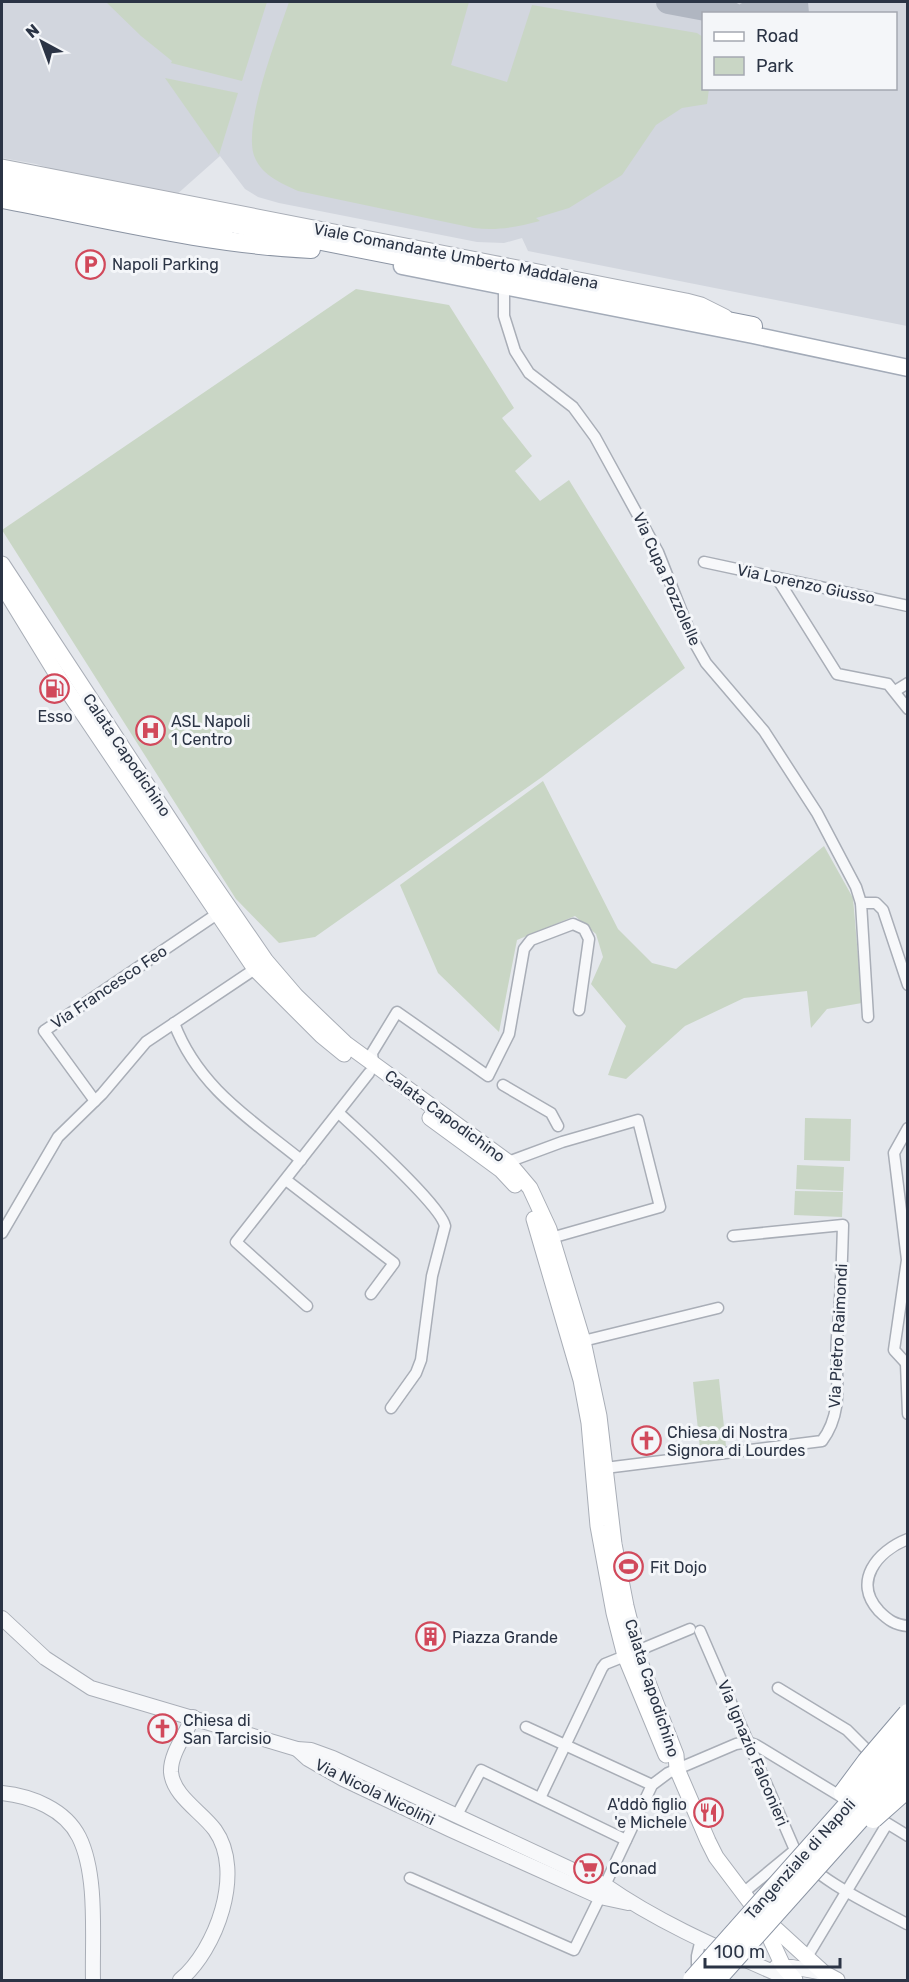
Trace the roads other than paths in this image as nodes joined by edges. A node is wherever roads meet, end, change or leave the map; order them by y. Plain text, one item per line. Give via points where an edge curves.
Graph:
1 (2, 167) edge
2 (2, 178) edge
3 (2, 188) edge
4 (2, 199) edge
5 (316, 249) junction
6 (504, 286) junction
7 (753, 326) junction
8 (908, 357) edge
9 (908, 368) edge
10 (704, 562) dead end
11 (2, 564) edge
12 (777, 578) junction
13 (2, 585) edge
14 (908, 606) edge
15 (908, 683) edge
16 (895, 692) junction
17 (908, 709) edge
18 (861, 903) junction
19 (217, 914) junction
20 (260, 965) junction
21 (908, 984) edge
22 (579, 1010) dead end
23 (868, 1017) dead end
24 (174, 1023) junction
25 (371, 1068) junction
26 (503, 1085) dead end
27 (95, 1101) junction
28 (339, 1113) junction
29 (558, 1126) dead end
30 (908, 1128) edge
31 (301, 1160) junction
32 (505, 1166) junction
33 (286, 1180) junction
34 (2, 1233) edge
35 (733, 1236) dead end
36 (552, 1238) junction
37 (371, 1294) dead end
38 (308, 1306) dead end
39 (718, 1308) dead end
40 (577, 1343) junction
41 (907, 1362) edge
42 (907, 1389) edge
43 (392, 1408) dead end
44 (908, 1414) edge
45 (599, 1469) junction
46 (908, 1539) edge
47 (2, 1618) edge
48 (908, 1626) edge
49 (631, 1654) junction
50 (778, 1688) dead end
51 (908, 1714) edge
52 (193, 1717) junction
53 (526, 1726) dead end
54 (908, 1738) edge
55 (748, 1742) junction
56 (565, 1745) junction
57 (908, 1764) edge
58 (341, 1769) junction
59 (677, 1769) junction
60 (651, 1785) junction
61 (908, 1786) edge
62 (2, 1793) edge
63 (540, 1798) junction
64 (457, 1815) junction
65 (887, 1824) junction
66 (908, 1836) edge
67 (626, 1840) junction
68 (795, 1850) junction
69 (818, 1864) junction
70 (410, 1878) dead end
71 (783, 1878) junction
72 (602, 1891) junction
73 (847, 1892) junction
74 (743, 1893) junction
75 (759, 1914) junction
76 (907, 1924) edge
77 (701, 1939) junction
78 (807, 1957) junction
79 (756, 1966) junction
80 (783, 1966) junction
81 (695, 1973) edge
82 (831, 1977) edge
83 (93, 1980) edge
84 (180, 1980) edge
85 (715, 1980) edge
86 (793, 1980) edge

1 - 7 main road, Viale Comandante Umberto Maddalena via 686,301
2 - 7 highway
3 - 5 main road, Viale Comandante Umberto Maddalena
4 - 5 highway via 225,242
5 - 6 main road, Viale Comandante Umberto Maddalena
6 - 9 main road, Viale Comandante Umberto Maddalena
6 - 18 street, Via Cupa Pozzolelle via 504,316 515,351 530,373 573,407 595,437 658,552 706,663 776,749 817,813
7 - 8 main road, Viale Comandante Umberto Maddalena
10 - 12 street, Via Lorenzo Giusso
11 - 20 main road, Calata Capodichino
12 - 14 street, Via Lorenzo Giusso
12 - 16 street via 837,674 888,684
13 - 19 main road, Calata Capodichino via 59,678
15 - 16 street
16 - 17 street
18 - 21 street via 876,903 883,910
18 - 23 street, Via Cupa Pozzolelle
19 - 20 main road, Calata Capodichino
19 - 27 street, Via Francesco Feo via 44,1031
20 - 24 street
20 - 25 main road, Calata Capodichino
22 - 25 street via 589,939 584,929 573,924 531,940 524,949 509,1034 488,1076 397,1012 372,1053
24 - 27 street via 146,1042
24 - 31 street via 182,1044 212,1086
25 - 28 street
25 - 32 main road, Calata Capodichino
26 - 29 street via 551,1113
27 - 34 street via 58,1137
28 - 31 street
28 - 43 street via 444,1220 421,1360
30 - 41 street via 894,1153 907,1260 894,1350
31 - 33 street
32 - 36 main road, Calata Capodichino via 530,1188
32 - 36 street via 562,1142 638,1120 660,1207
32 - 40 main road, Calata Capodichino via 532,1213
33 - 37 street via 394,1263
33 - 38 street via 236,1242
35 - 45 street, Via Pietro Raimondi via 843,1225 838,1392 831,1429 822,1441
36 - 40 main road, Calata Capodichino
39 - 40 street
40 - 45 main road, Calata Capodichino
41 - 42 street
42 - 44 street
45 - 49 main road, Calata Capodichino via 598,1526 607,1582
46 - 48 street via 879,1558 867,1581 868,1594 876,1607 889,1621
47 - 52 street, Via Nicola Nicolini via 45,1658 91,1688
49 - 55 street, Via Ignazio Falconieri via 695,1630
49 - 56 street via 602,1668
49 - 59 main road, Calata Capodichino via 676,1755
50 - 61 street via 847,1730
51 - 71 highway, bridge via 867,1762
52 - 58 street, Via Nicola Nicolini via 297,1749 308,1759
52 - 84 street via 173,1756 171,1775 181,1794 216,1831 227,1871 215,1931 207,1949
53 - 56 street
54 - 71 highway, Tangenziale di Napoli, bridge
55 - 59 street
55 - 65 street
55 - 68 street, Via Ignazio Falconieri
56 - 60 street
56 - 63 street
57 - 69 highway, Tangenziale di Napoli, bridge
58 - 64 street, Via Nicola Nicolini
58 - 72 street, Via Nicola Nicolini via 343,1779 451,1830
59 - 60 street
59 - 74 main road, Calata Capodichino via 716,1857
60 - 67 street
61 - 69 highway, bridge
62 - 83 street via 44,1804 66,1820 79,1837 91,1886
63 - 64 street via 481,1770
63 - 67 street
64 - 72 street, Via Nicola Nicolini
65 - 66 street
65 - 73 street
67 - 72 street
68 - 73 street, Via Ignazio Falconieri via 803,1862
68 - 74 street
69 - 85 highway, Tangenziale di Napoli, bridge
70 - 72 street via 574,1950
71 - 81 highway, Tangenziale di Napoli, bridge
72 - 77 street, Via Nicola Nicolini
73 - 76 street, Via Ignazio Falconieri
73 - 78 street
74 - 75 main road, Calata Capodichino
75 - 78 main road, Calata Capodichino
75 - 80 main road, Calata Capodichino
77 - 79 street, Via Nicola Nicolini
77 - 81 street
78 - 82 main road, Calata Capodichino
79 - 80 street, Via Nicola Nicolini
79 - 86 street, Via Nicola Nicolini
80 - 82 street, Via Nicola Nicolini
80 - 86 main road, Calata Capodichino

